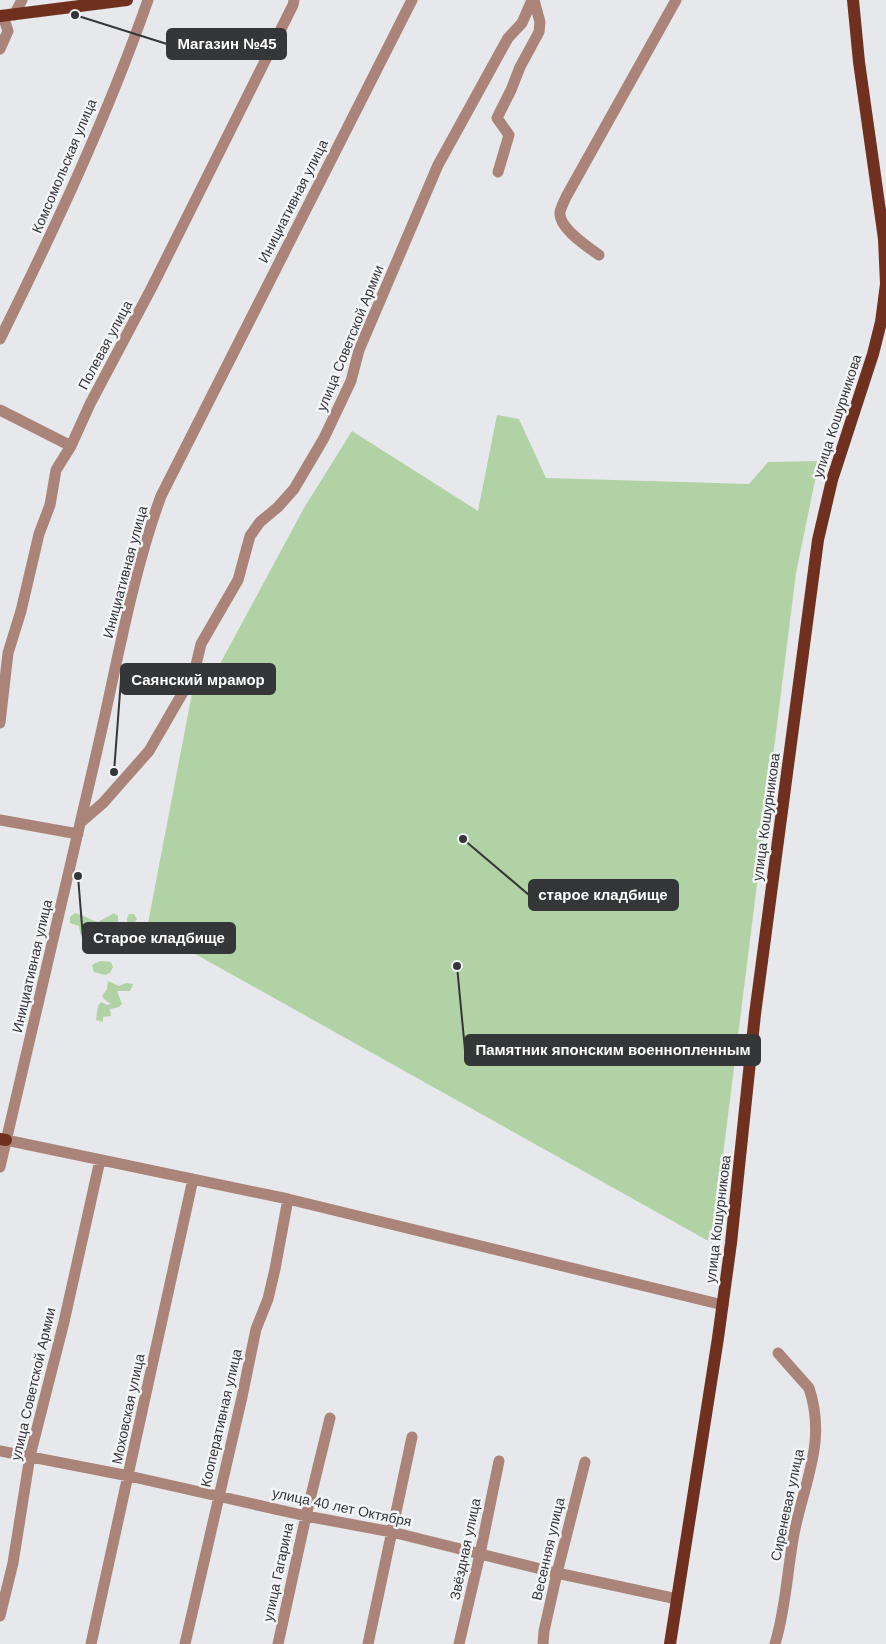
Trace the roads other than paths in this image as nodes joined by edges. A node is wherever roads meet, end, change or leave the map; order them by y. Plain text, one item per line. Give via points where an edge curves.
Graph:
1 (22, 0) edge
2 (127, 0) edge
3 (148, 0) edge
4 (294, 0) edge
5 (412, 0) edge
6 (533, 0) edge
7 (676, 0) edge
8 (852, 0) edge
9 (6, 16) edge
10 (0, 50) edge
11 (498, 172) dead end
12 (599, 255) dead end
13 (0, 339) edge
14 (0, 410) edge
15 (71, 446) junction
16 (0, 723) edge
17 (0, 820) edge
18 (81, 822) junction
19 (78, 834) junction
20 (3, 1140) edge
21 (100, 1160) junction
22 (0, 1167) edge
23 (193, 1179) junction
24 (288, 1199) junction
25 (723, 1305) junction
26 (778, 1353) dead end
27 (330, 1418) dead end
28 (412, 1437) dead end
29 (0, 1451) edge
30 (30, 1456) junction
31 (499, 1461) dead end
32 (585, 1462) dead end
33 (129, 1476) junction
34 (219, 1496) junction
35 (306, 1516) junction
36 (392, 1532) junction
37 (480, 1554) junction
38 (557, 1573) junction
39 (677, 1599) junction
40 (0, 1616) edge
41 (92, 1644) edge
42 (185, 1644) edge
43 (278, 1644) edge
44 (368, 1644) edge
45 (459, 1644) edge
46 (543, 1644) edge
47 (670, 1644) edge
48 (775, 1644) edge

1 - 9 street
2 - 9 main road
3 - 13 street, Комсомольская улица via 76,181
4 - 15 street, Полевая улица
5 - 18 street, Инициативная улица via 161,496 127,618
6 - 11 street, улица Советской Армии via 540,22 539,32 497,118 509,135
6 - 18 street, улица Советской Армии via 522,23 508,38 438,165 359,350 341,405 306,471 294,489 250,536 238,580 201,644 196,665 182,694 149,751 103,803
7 - 12 street via 560,213 561,222 567,229
8 - 25 main road, улица Кошурникова via 884,239 886,284 873,354 832,480 818,540 755,1014
9 - 10 street via 8,31
14 - 15 street
15 - 16 street, Полевая улица via 56,470 50,505 39,534 8,653
17 - 19 street
18 - 19 street, Инициативная улица
19 - 20 street, Инициативная улица
20 - 21 street
20 - 22 street, Инициативная улица
21 - 23 street
21 - 30 street, улица Советской Армии
23 - 24 street
23 - 33 street, Моховская улица
24 - 25 street
24 - 34 street, Кооперативная улица via 275,1269 256,1330
25 - 39 main road, улица Кошурникова
26 - 48 street, Сиреневая улица via 809,1388 816,1436 794,1534
27 - 35 street, улица Гагарина
28 - 36 street
29 - 30 street, улица 40 лет Октября
30 - 33 street, улица 40 лет Октября
30 - 40 street, улица Советской Армии via 13,1563
31 - 37 street, Звёздная улица
32 - 38 street, Весенняя улица
33 - 34 street, улица 40 лет Октября
33 - 41 street, Моховская улица
34 - 35 street, улица 40 лет Октября
34 - 42 street, Кооперативная улица
35 - 36 street, улица 40 лет Октября
35 - 43 street, улица Гагарина
36 - 37 street, улица 40 лет Октября
36 - 44 street
37 - 38 street, улица 40 лет Октября
37 - 45 street, Звёздная улица
38 - 39 street, улица 40 лет Октября
38 - 46 street, Весенняя улица
39 - 47 main road, улица Кошурникова

